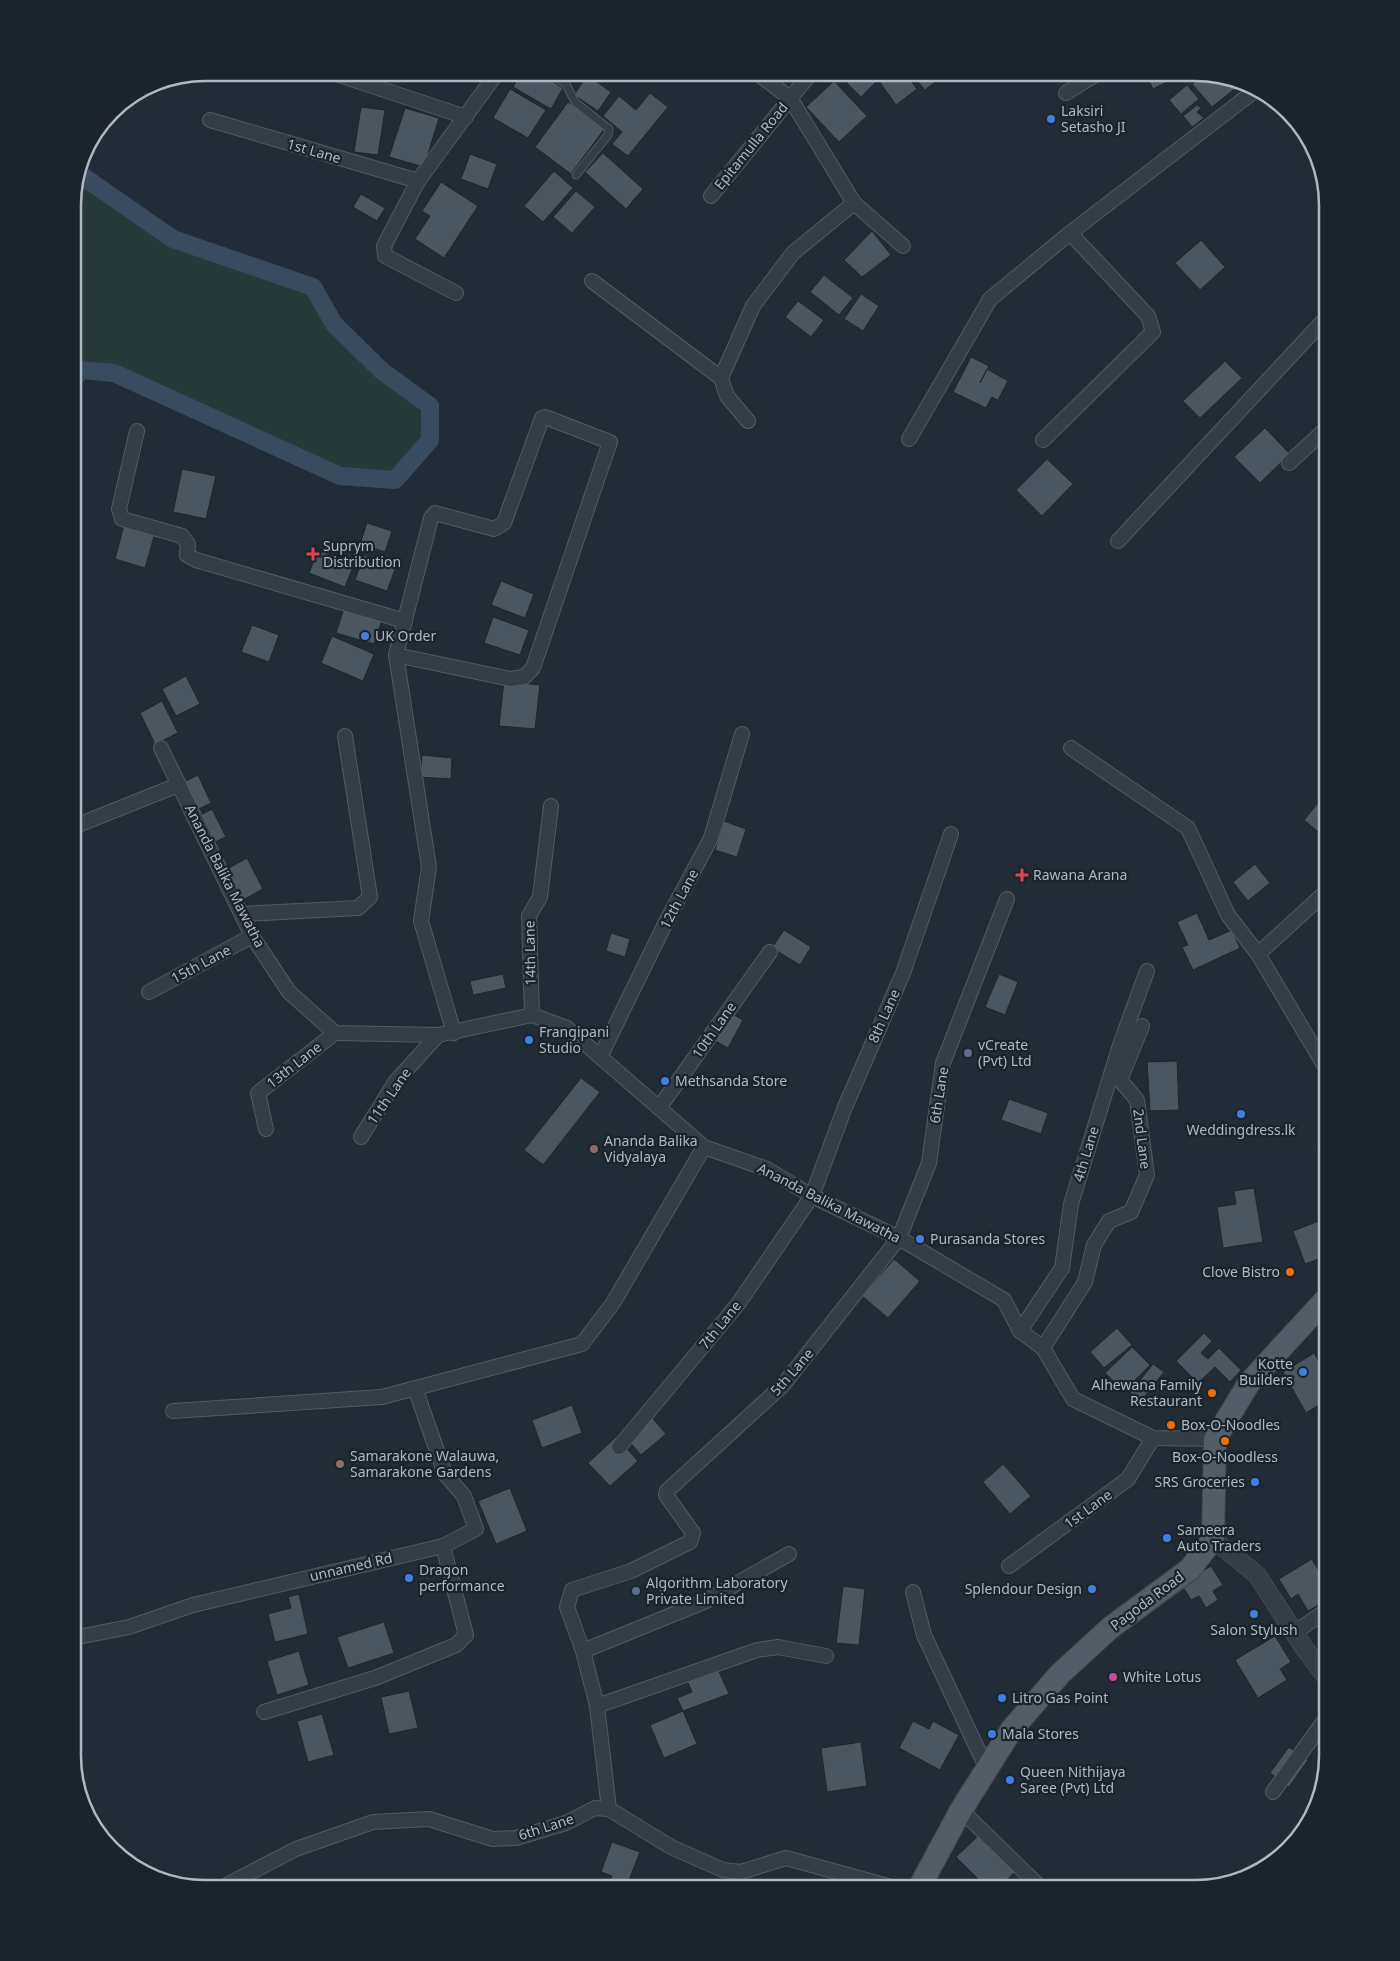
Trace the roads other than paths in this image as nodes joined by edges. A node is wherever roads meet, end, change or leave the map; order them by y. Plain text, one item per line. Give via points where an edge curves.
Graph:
1 (360, 81) edge
2 (491, 81) edge
3 (562, 81) edge
4 (768, 82) edge
5 (804, 82) edge
6 (1083, 82) edge
7 (1066, 92) dead end
8 (1250, 94) edge
9 (790, 98) junction
10 (466, 117) junction
11 (210, 120) dead end
12 (576, 174) dead end
13 (418, 181) junction
14 (711, 196) dead end
15 (854, 203) junction
16 (1070, 233) junction
17 (903, 246) dead end
18 (592, 281) dead end
19 (456, 293) dead end
20 (1319, 327) edge
21 (721, 378) junction
22 (748, 421) dead end
23 (137, 431) dead end
24 (1319, 436) edge
25 (909, 438) dead end
26 (1043, 440) dead end
27 (1289, 463) dead end
28 (1118, 541) dead end
29 (405, 621) junction
30 (396, 655) junction
31 (742, 734) dead end
32 (345, 736) dead end
33 (161, 748) dead end
34 (1071, 748) dead end
35 (178, 785) junction
36 (551, 806) dead end
37 (82, 824) edge
38 (951, 834) dead end
39 (1008, 899) dead end
40 (1319, 899) edge
41 (242, 914) junction
42 (252, 936) junction
43 (770, 952) dead end
44 (1258, 954) junction
45 (1147, 971) dead end
46 (148, 992) dead end
47 (532, 1014) junction
48 (1142, 1026) dead end
49 (335, 1033) junction
50 (454, 1033) junction
51 (438, 1035) junction
52 (1319, 1055) edge
53 (600, 1057) junction
54 (659, 1108) junction
55 (266, 1129) dead end
56 (361, 1137) dead end
57 (704, 1147) junction
58 (812, 1196) junction
59 (899, 1238) junction
60 (1319, 1308) edge
61 (1020, 1331) junction
62 (1043, 1348) junction
63 (415, 1388) junction
64 (173, 1411) dead end
65 (1153, 1438) junction
66 (1215, 1439) junction
67 (619, 1447) dead end
68 (1213, 1539) junction
69 (443, 1546) junction
70 (789, 1554) dead end
71 (1009, 1566) dead end
72 (912, 1592) dead end
73 (1319, 1616) edge
74 (1294, 1633) junction
75 (81, 1636) edge
76 (583, 1651) junction
77 (826, 1656) dead end
78 (1319, 1666) edge
79 (597, 1706) junction
80 (264, 1712) dead end
81 (1319, 1729) edge
82 (986, 1767) junction
83 (1273, 1792) dead end
84 (609, 1809) junction
85 (961, 1810) junction
86 (238, 1879) edge
87 (865, 1880) edge
88 (923, 1880) edge
89 (1033, 1880) edge

1 - 10 street
2 - 10 street
3 - 12 lane via 575,102 609,129 608,135
4 - 9 street
5 - 9 street, Epitamulla Road
6 - 7 street
8 - 16 street
9 - 14 street, Epitamulla Road
9 - 15 street
10 - 13 street
11 - 13 street, 1st Lane
13 - 19 street via 384,246 385,256
15 - 17 street
15 - 21 street via 793,253 753,306
16 - 25 street via 990,299
16 - 26 street via 1148,316 1153,332
18 - 21 street
20 - 28 street
21 - 22 street via 727,396
23 - 29 street via 119,509 122,519 182,536 188,544 187,555 196,560
24 - 27 street
29 - 30 street
29 - 30 street via 431,518 435,513 494,529 504,523 542,418 610,442 532,668 524,677 510,679
30 - 50 street via 429,867 421,921
31 - 53 street, 12th Lane via 711,838
32 - 41 street via 370,897 358,908
33 - 35 street, Ananda Balika Mawatha
34 - 44 street via 1188,828 1228,915
35 - 37 street
35 - 41 street, Ananda Balika Mawatha
36 - 47 street, 14th Lane via 540,897 529,916
38 - 58 street, 8th Lane via 903,973 845,1107
39 - 59 street, 6th Lane via 943,1063 929,1163
40 - 44 street
41 - 42 street, Ananda Balika Mawatha
42 - 46 street, 15th Lane
42 - 49 street, Ananda Balika Mawatha via 289,992
43 - 54 street, 10th Lane
44 - 52 street
45 - 61 street, 4th Lane via 1120,1045 1071,1204 1062,1268
47 - 50 street
47 - 53 street, Ananda Balika Mawatha via 567,1028
48 - 62 street, 2nd Lane via 1120,1080 1137,1100 1147,1175 1131,1212 1109,1221 1094,1245 1085,1282
49 - 51 street
49 - 55 street, 13th Lane via 258,1093
50 - 51 street
51 - 56 street, 11th Lane via 396,1080
53 - 54 street, Ananda Balika Mawatha
54 - 57 street, Ananda Balika Mawatha
57 - 58 street, Ananda Balika Mawatha via 767,1169
57 - 63 street via 613,1303 582,1344
58 - 59 street, Ananda Balika Mawatha
58 - 67 street, 7th Lane via 738,1304
59 - 61 street, Ananda Balika Mawatha via 1004,1300
59 - 76 street, 5th Lane via 783,1385 667,1491 666,1495 693,1533 690,1542 631,1571 572,1590 567,1607
60 - 66 main road via 1250,1383
61 - 62 street, Ananda Balika Mawatha
62 - 65 street, Ananda Balika Mawatha via 1073,1399
63 - 64 street via 382,1398
63 - 69 street, unnamed Rd via 445,1474 464,1496 476,1529
65 - 66 street, Ananda Balika Mawatha
65 - 71 street, 1st Lane via 1128,1479
66 - 68 main road
68 - 74 street via 1257,1575
68 - 82 main road, Pagoda Road via 1190,1568 1110,1628 1060,1674 1012,1729
69 - 75 street, unnamed Rd via 192,1604 130,1627
69 - 80 street via 466,1634 456,1645 374,1678
70 - 76 street via 706,1601
72 - 82 street via 924,1635
73 - 74 street
74 - 78 street
76 - 79 street
77 - 79 street via 778,1647 757,1650
79 - 84 street
81 - 83 street
82 - 85 main road, Pagoda Road
84 - 86 street, 6th Lane via 595,1808 566,1823 516,1838 493,1838 429,1820 373,1822 296,1849
84 - 87 street via 671,1848 723,1870 741,1872 786,1858
85 - 88 main road, Pagoda Road
85 - 89 street

